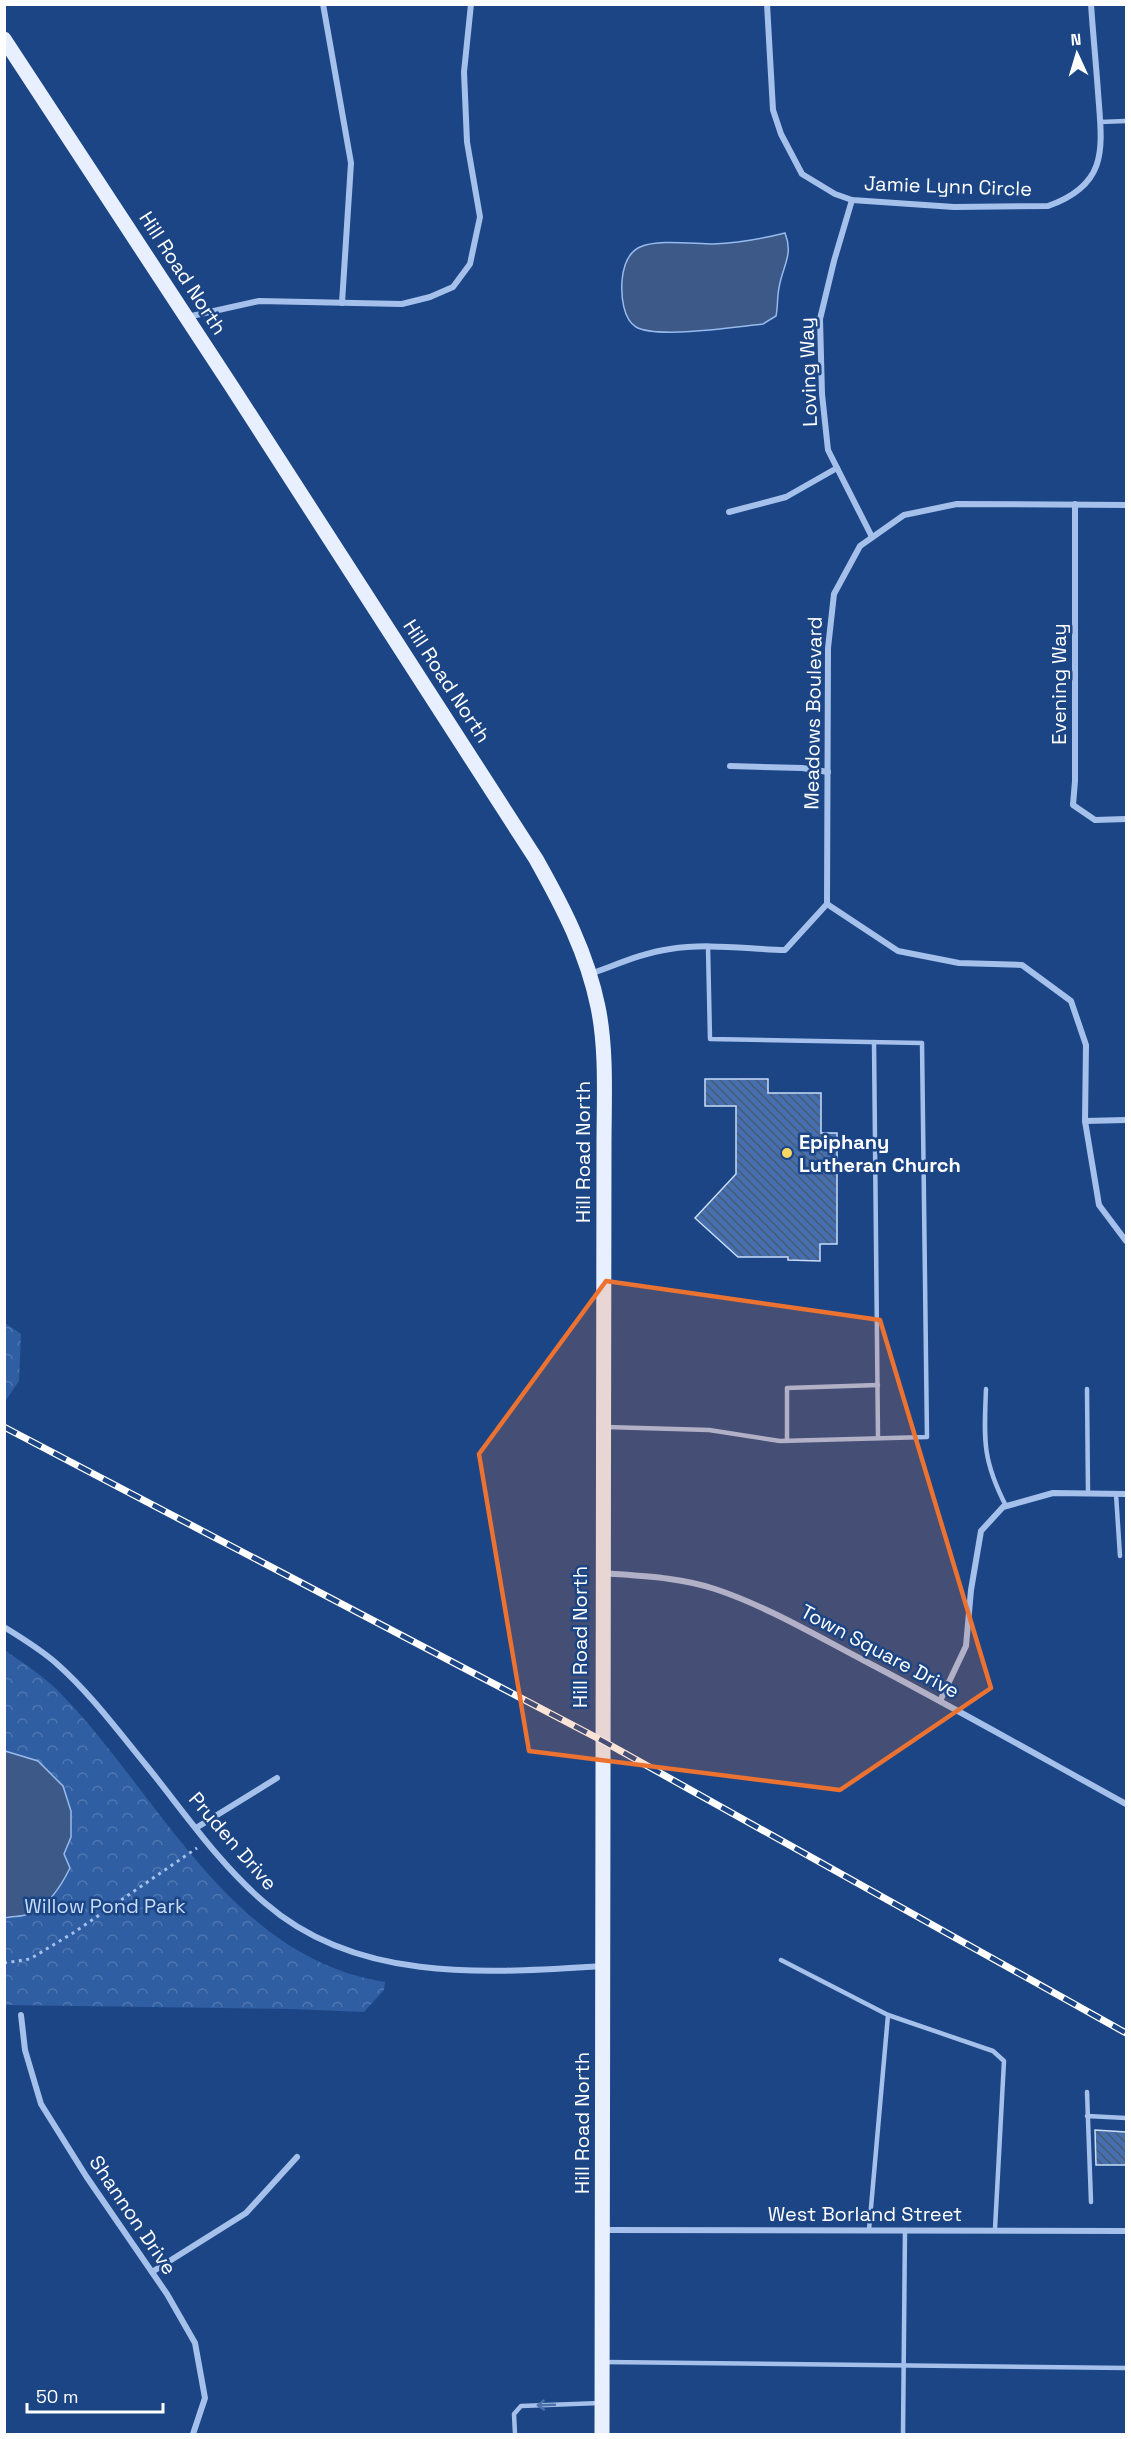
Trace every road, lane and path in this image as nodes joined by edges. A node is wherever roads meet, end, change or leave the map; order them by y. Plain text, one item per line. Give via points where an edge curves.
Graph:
1 (323, 4) edge
2 (471, 4) edge
3 (767, 4) edge
4 (1091, 4) edge
5 (4, 39) edge
6 (1126, 121) edge
7 (1100, 122) junction
8 (852, 200) junction
9 (342, 303) junction
10 (187, 317) junction
11 (837, 468) junction
12 (1075, 504) junction
13 (1126, 505) edge
14 (729, 512) dead end
15 (872, 537) junction
16 (730, 766) dead end
17 (828, 772) junction
18 (1126, 819) edge
19 (827, 904) junction
20 (708, 947) junction
21 (590, 974) junction
22 (874, 1042) junction
23 (1126, 1120) edge
24 (1085, 1121) junction
25 (1126, 1241) edge
26 (878, 1385) junction
27 (986, 1389) dead end
28 (1088, 1389) dead end
29 (602, 1427) junction
30 (878, 1438) junction
31 (787, 1441) junction
32 (1088, 1493) junction
33 (1116, 1494) junction
34 (1126, 1494) edge
35 (1006, 1506) junction
36 (1120, 1556) dead end
37 (602, 1573) junction
38 (4, 1627) edge
39 (940, 1701) junction
40 (277, 1778) dead end
41 (1126, 1804) edge
42 (196, 1828) junction
43 (207, 1841) junction
44 (781, 1960) dead end
45 (4, 1963) edge
46 (604, 1966) junction
47 (888, 2014) junction
48 (21, 2015) dead end
49 (1087, 2092) dead end
50 (1088, 2116) junction
51 (1126, 2118) edge
52 (297, 2157) dead end
53 (1091, 2202) dead end
54 (995, 2229) junction
55 (603, 2230) junction
56 (869, 2230) junction
57 (905, 2230) junction
58 (1126, 2231) edge
59 (152, 2272) junction
60 (602, 2362) junction
61 (904, 2366) junction
62 (1126, 2368) edge
63 (602, 2403) junction
64 (195, 2433) edge
65 (515, 2434) edge
66 (602, 2434) edge
67 (903, 2434) edge

1 - 9 street via 351,163
2 - 9 street via 465,72 467,142 480,218 470,264 453,287 430,297 402,304
3 - 8 street, Jamie Lynn Circle via 773,110 781,134 802,174
4 - 7 street, Jamie Lynn Circle
5 - 10 main road, Hill Road North
6 - 7 lane
7 - 8 street, Jamie Lynn Circle via 1102,147 1094,171 1081,189 1048,206 954,207
8 - 11 street, Loving Way via 820,319 828,450
9 - 10 street via 259,301
10 - 21 main road, Hill Road North via 536,859 574,931
11 - 14 street via 786,497
11 - 15 street, Loving Way
12 - 13 street, Meadows Boulevard
12 - 15 street, Meadows Boulevard via 957,504 904,515
12 - 18 street, Evening Way via 1073,805 1095,820
15 - 17 street, Meadows Boulevard via 860,546 834,594 828,648
16 - 17 street
17 - 19 street, Meadows Boulevard
19 - 20 street via 785,950
19 - 24 street via 898,951 959,963 1022,965 1071,1002 1086,1045
20 - 21 street via 643,955
20 - 22 lane via 710,1039
21 - 29 main road, Hill Road North via 599,1009 603,1064
22 - 26 lane
22 - 30 lane via 922,1043 927,1437
23 - 24 street
24 - 25 street via 1099,1205
26 - 30 lane
26 - 31 lane via 787,1388
27 - 35 lane via 984,1442 989,1469
28 - 32 lane
29 - 31 lane via 710,1430
29 - 37 main road, Hill Road North
30 - 31 lane
32 - 33 street
32 - 35 street via 1053,1493
33 - 34 street
33 - 36 lane
35 - 39 street via 981,1531 966,1646
37 - 39 street, Town Square Drive via 714,1589 804,1629
37 - 46 main road, Hill Road North
38 - 42 street, Pruden Drive via 72,1677
39 - 41 street, Town Square Drive
40 - 42 street
42 - 43 street, Pruden Drive
43 - 45 path via 30,1959
43 - 46 street, Pruden Drive via 265,1904 310,1934 360,1955 386,1963 440,1969
44 - 47 lane
46 - 55 main road, Hill Road North
47 - 54 lane via 993,2051 1004,2061
47 - 56 lane
48 - 59 street, Shannon Drive via 25,2050 41,2104
49 - 50 lane
50 - 51 lane
50 - 53 lane
52 - 59 street via 246,2213
54 - 57 street, West Borland Street
54 - 58 street, West Borland Street
55 - 56 street, West Borland Street
55 - 60 main road, Hill Road North
56 - 57 street, West Borland Street
57 - 61 lane
59 - 64 street, Shannon Drive via 195,2343 205,2398
60 - 61 lane
60 - 63 main road, Hill Road North
61 - 62 lane
61 - 67 lane
63 -> 65 lane via 521,2406 514,2414
63 - 66 main road, Hill Road North

